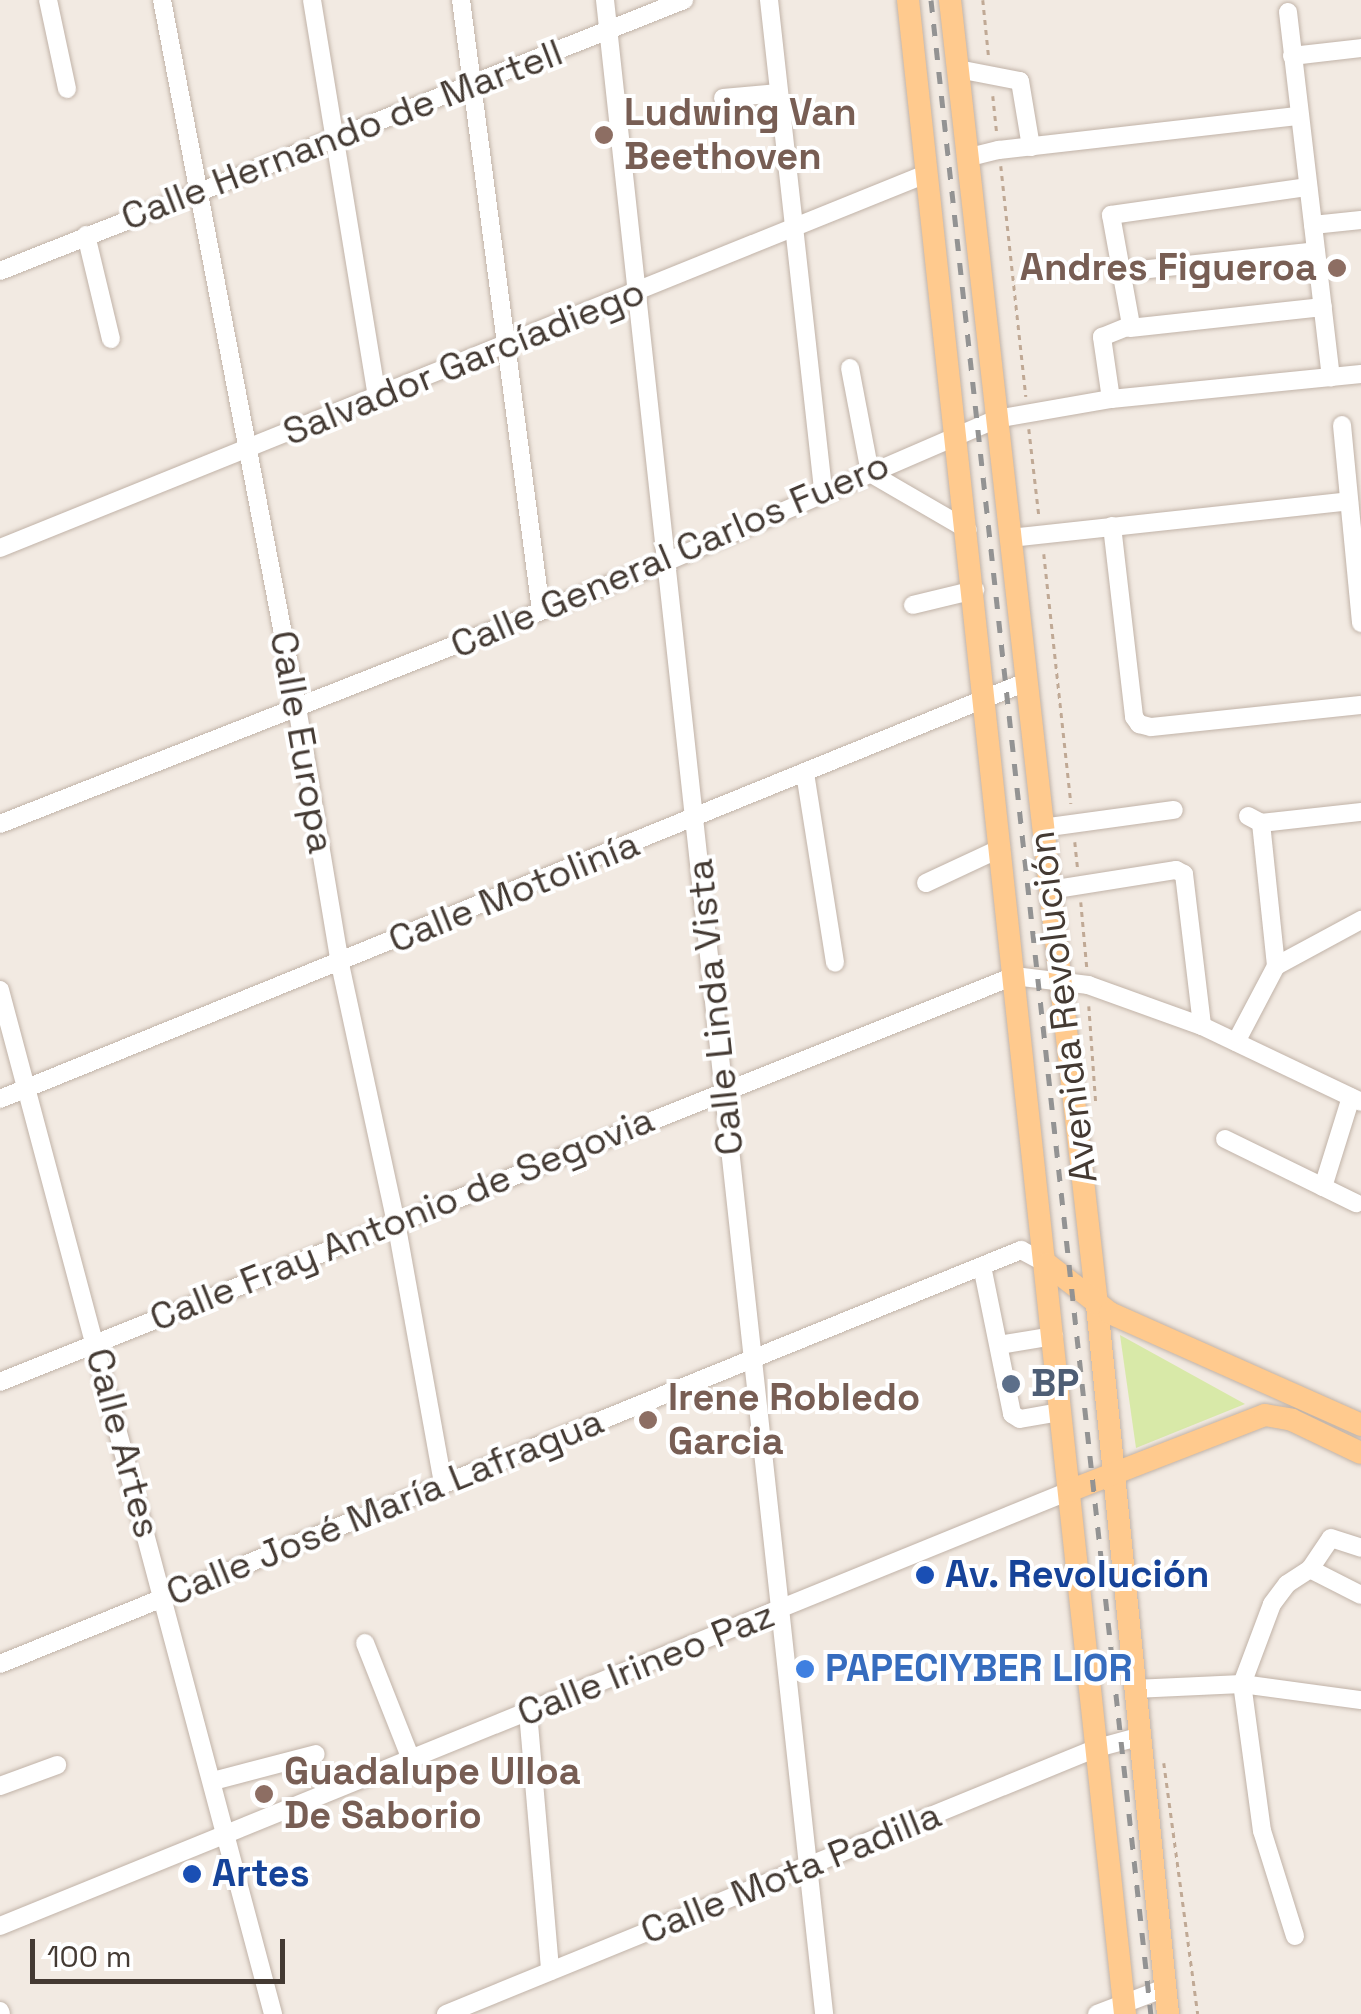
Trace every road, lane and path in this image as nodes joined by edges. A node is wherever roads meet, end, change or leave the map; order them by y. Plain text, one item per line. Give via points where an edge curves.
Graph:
1 (48, 0) edge
2 (162, 0) edge
3 (312, 0) edge
4 (460, 0) edge
5 (604, 0) edge
6 (684, 0) edge
7 (769, 0) edge
8 (908, 0) edge
9 (950, 0) edge
10 (982, 0) edge
11 (1288, 12) dead end
12 (607, 32) junction
13 (1361, 48) edge
14 (1292, 56) junction
15 (958, 69) junction
16 (990, 73) junction
17 (472, 84) junction
18 (67, 88) dead end
19 (779, 93) junction
20 (723, 98) dead end
21 (1299, 116) junction
22 (334, 137) junction
23 (1031, 147) junction
24 (999, 150) junction
25 (966, 158) junction
26 (926, 174) junction
27 (1308, 187) junction
28 (200, 188) junction
29 (1361, 220) edge
30 (1313, 225) junction
31 (794, 230) junction
32 (86, 235) junction
33 (1316, 251) junction
34 (0, 271) edge
35 (1121, 272) junction
36 (637, 294) junction
37 (1323, 307) junction
38 (1130, 328) junction
39 (111, 340) dead end
40 (506, 346) junction
41 (850, 368) dead end
42 (1361, 374) edge
43 (1332, 377) junction
44 (376, 397) junction
45 (1111, 399) junction
46 (1027, 410) junction
47 (996, 419) junction
48 (1342, 424) dead end
49 (956, 434) junction
50 (248, 447) junction
51 (870, 473) junction
52 (823, 493) junction
53 (1349, 501) junction
54 (1112, 526) junction
55 (968, 530) junction
56 (1041, 533) junction
57 (1010, 538) junction
58 (0, 548) edge
59 (666, 562) junction
60 (975, 590) junction
61 (913, 605) dead end
62 (542, 611) junction
63 (1361, 622) edge
64 (1026, 682) junction
65 (986, 699) junction
66 (1361, 705) edge
67 (298, 708) junction
68 (805, 772) junction
69 (1174, 810) dead end
70 (1361, 812) edge
71 (694, 818) junction
72 (1073, 822) junction
73 (0, 824) edge
74 (1042, 828) junction
75 (1002, 848) junction
76 (926, 883) dead end
77 (1080, 883) junction
78 (1050, 890) junction
79 (1361, 920) edge
80 (836, 963) dead end
81 (340, 964) junction
82 (1276, 966) junction
83 (1014, 976) junction
84 (1060, 983) junction
85 (1088, 985) junction
86 (0, 990) edge
87 (1202, 1026) junction
88 (1236, 1042) junction
89 (26, 1088) junction
90 (726, 1089) junction
91 (0, 1099) edge
92 (1356, 1100) edge
93 (1225, 1139) dead end
94 (1323, 1188) junction
95 (1356, 1203) dead end
96 (396, 1222) junction
97 (1047, 1264) junction
98 (982, 1266) junction
99 (1098, 1305) junction
100 (1054, 1336) junction
101 (96, 1343) junction
102 (1000, 1345) junction
103 (752, 1359) junction
104 (0, 1382) edge
105 (1060, 1412) junction
106 (1361, 1426) edge
107 (1361, 1453) edge
108 (1112, 1474) junction
109 (443, 1484) junction
110 (1069, 1490) junction
111 (1361, 1548) edge
112 (1310, 1569) junction
113 (1361, 1595) edge
114 (164, 1596) junction
115 (781, 1609) junction
116 (365, 1643) dead end
117 (0, 1664) edge
118 (1242, 1684) junction
119 (1134, 1689) junction
120 (1361, 1700) edge
121 (528, 1712) junction
122 (1138, 1737) junction
123 (1096, 1748) junction
124 (316, 1754) dead end
125 (411, 1759) junction
126 (1164, 1764) dead end
127 (58, 1765) dead end
128 (213, 1781) junction
129 (0, 1786) edge
130 (228, 1834) junction
131 (808, 1866) junction
132 (0, 1926) edge
133 (1295, 1936) dead end
134 (550, 1972) junction
135 (1165, 1988) junction
136 (1125, 2009) edge
137 (273, 2014) edge
138 (446, 2014) edge
139 (824, 2014) edge
140 (1097, 2014) edge
141 (1168, 2014) edge
142 (1198, 2014) edge

1 - 18 street
2 - 28 street, Calle Europa
3 - 22 street
4 - 17 street
5 - 12 street, Calle Linda Vista
6 - 12 street, Calle Hernando de Martell
7 - 19 street
8 - 26 main road, Avenida Revolución
9 - 15 main road, Avenida Revolución
10 - 16 path
11 - 14 street
12 - 17 street, Calle Hernando de Martell
12 - 36 street, Calle Linda Vista
13 - 14 street
14 - 21 street
15 - 16 street
15 - 25 main road, Avenida Revolución
16 - 23 street via 1022,85
16 - 24 path
17 - 22 street, Calle Hernando de Martell
17 - 40 street
19 - 20 street
19 - 31 street
21 - 23 street
21 - 27 street
22 - 28 street, Calle Hernando de Martell
22 - 44 street
23 - 24 street
24 - 25 street
24 - 46 path
25 - 47 main road, Avenida Revolución
26 - 31 street, Salvador Garcíadiego
26 - 49 main road, Avenida Revolución
27 - 30 street
27 - 35 street via 1110,215
28 - 32 street, Calle Hernando de Martell
28 - 50 street, Calle Europa
29 - 30 street
30 - 33 street
31 - 36 street, Salvador Garcíadiego
31 - 52 street
32 - 34 street, Calle Hernando de Martell
32 - 39 street
33 - 35 street
33 - 37 street
35 - 38 street
36 - 40 street, Salvador Garcíadiego
36 - 59 street, Calle Linda Vista
37 - 38 street
37 - 43 street
38 - 45 street via 1102,337
40 - 44 street, Salvador Garcíadiego
40 - 62 street
41 - 51 street
42 - 43 street, Calle General Carlos Fuero
43 - 45 street, Calle General Carlos Fuero
44 - 50 street, Salvador Garcíadiego
45 - 46 street, Calle General Carlos Fuero
46 - 47 street, Calle General Carlos Fuero
46 - 56 path
47 - 49 street, Calle General Carlos Fuero
47 - 57 main road, Avenida Revolución
48 - 53 street
49 - 51 street, Calle General Carlos Fuero
49 - 55 main road, Avenida Revolución
50 - 58 street, Salvador Garcíadiego
50 - 67 street, Calle Europa
51 - 52 street, Calle General Carlos Fuero
51 - 55 street
52 - 59 street, Calle General Carlos Fuero
53 - 54 street
53 - 63 street
54 - 56 street
54 - 66 street via 1139,724
55 - 60 main road, Avenida Revolución
56 - 57 street
56 - 72 path
57 - 64 main road, Avenida Revolución
59 - 62 street, Calle General Carlos Fuero
59 - 71 street, Calle Linda Vista
60 - 61 street
60 - 65 main road, Avenida Revolución
62 - 67 street, Calle General Carlos Fuero
64 - 65 street, Calle Motolinía
64 - 74 main road, Avenida Revolución
65 - 68 street, Calle Motolinía
65 - 75 main road, Avenida Revolución
67 - 73 street, Calle General Carlos Fuero
67 - 81 street, Calle Europa
68 - 71 street, Calle Motolinía
68 - 80 street
69 - 72 street
70 - 82 street via 1255,820
71 - 81 street, Calle Motolinía
71 - 90 street, Calle Linda Vista
72 - 74 street
72 - 77 path
74 - 78 main road, Avenida Revolución
75 - 76 street
75 - 83 main road, Avenida Revolución
77 - 78 street
77 - 85 path
77 - 87 street via 1184,874
78 - 84 main road, Avenida Revolución
79 - 82 street
81 - 89 street, Calle Motolinía
81 - 96 street, Calle Europa
82 - 88 street
83 - 84 street
83 - 90 street, Calle Fray Antonio de Segovia
83 - 97 main road, Avenida Revolución
84 - 85 street
84 - 99 main road, Avenida Revolución
85 - 87 street
86 - 89 street, Calle Artes
87 - 88 street
88 - 92 street
89 - 91 street, Calle Motolinía
89 - 101 street, Calle Artes
90 - 96 street, Calle Fray Antonio de Segovia
90 - 103 street, Calle Linda Vista
92 - 94 street
93 - 94 street
94 - 95 street
96 - 101 street, Calle Fray Antonio de Segovia
96 - 109 street, Calle Europa
97 - 98 street, Calle José María Lafragua via 1021,1250
97 - 99 main road
97 - 100 main road, Avenida Revolución
98 - 102 street
98 - 103 street, Calle José María Lafragua
99 - 106 main road
99 - 108 main road, Avenida Revolución
100 - 102 street
100 - 105 main road, Avenida Revolución
101 - 104 street, Calle Fray Antonio de Segovia
101 - 114 street, Calle Artes
102 - 105 street via 1014,1416
103 - 109 street, Calle José María Lafragua
103 - 115 street, Calle Linda Vista
105 - 110 main road, Avenida Revolución
107 - 108 main road via 1276,1414
108 - 110 main road
108 - 119 main road, Avenida Revolución
109 - 114 street, Calle José María Lafragua
110 - 115 street, Calle Irineo Paz
110 - 123 main road, Avenida Revolución
111 - 112 street via 1332,1538
112 - 113 street
112 - 118 street via 1272,1604
114 - 117 street, Calle José María Lafragua
114 - 128 street, Calle Artes
115 - 121 street, Calle Irineo Paz
115 - 131 street, Calle Linda Vista
116 - 125 street
118 - 119 street
118 - 120 street
118 - 133 street via 1262,1831
119 - 122 main road, Avenida Revolución
121 - 125 street, Calle Irineo Paz
121 - 134 street
122 - 123 street, Calle Mota Padilla
122 - 135 main road, Avenida Revolución
123 - 131 street, Calle Mota Padilla
123 - 136 main road, Avenida Revolución
124 - 128 street
125 - 130 street, Calle Irineo Paz
126 - 142 path
127 - 129 street
128 - 130 street, Calle Artes
130 - 132 street, Calle Irineo Paz
130 - 137 street, Calle Artes
131 - 134 street, Calle Mota Padilla
131 - 139 street, Calle Linda Vista
134 - 138 street, Calle Mota Padilla
135 - 136 street
135 - 141 main road, Avenida Revolución
136 - 140 street

